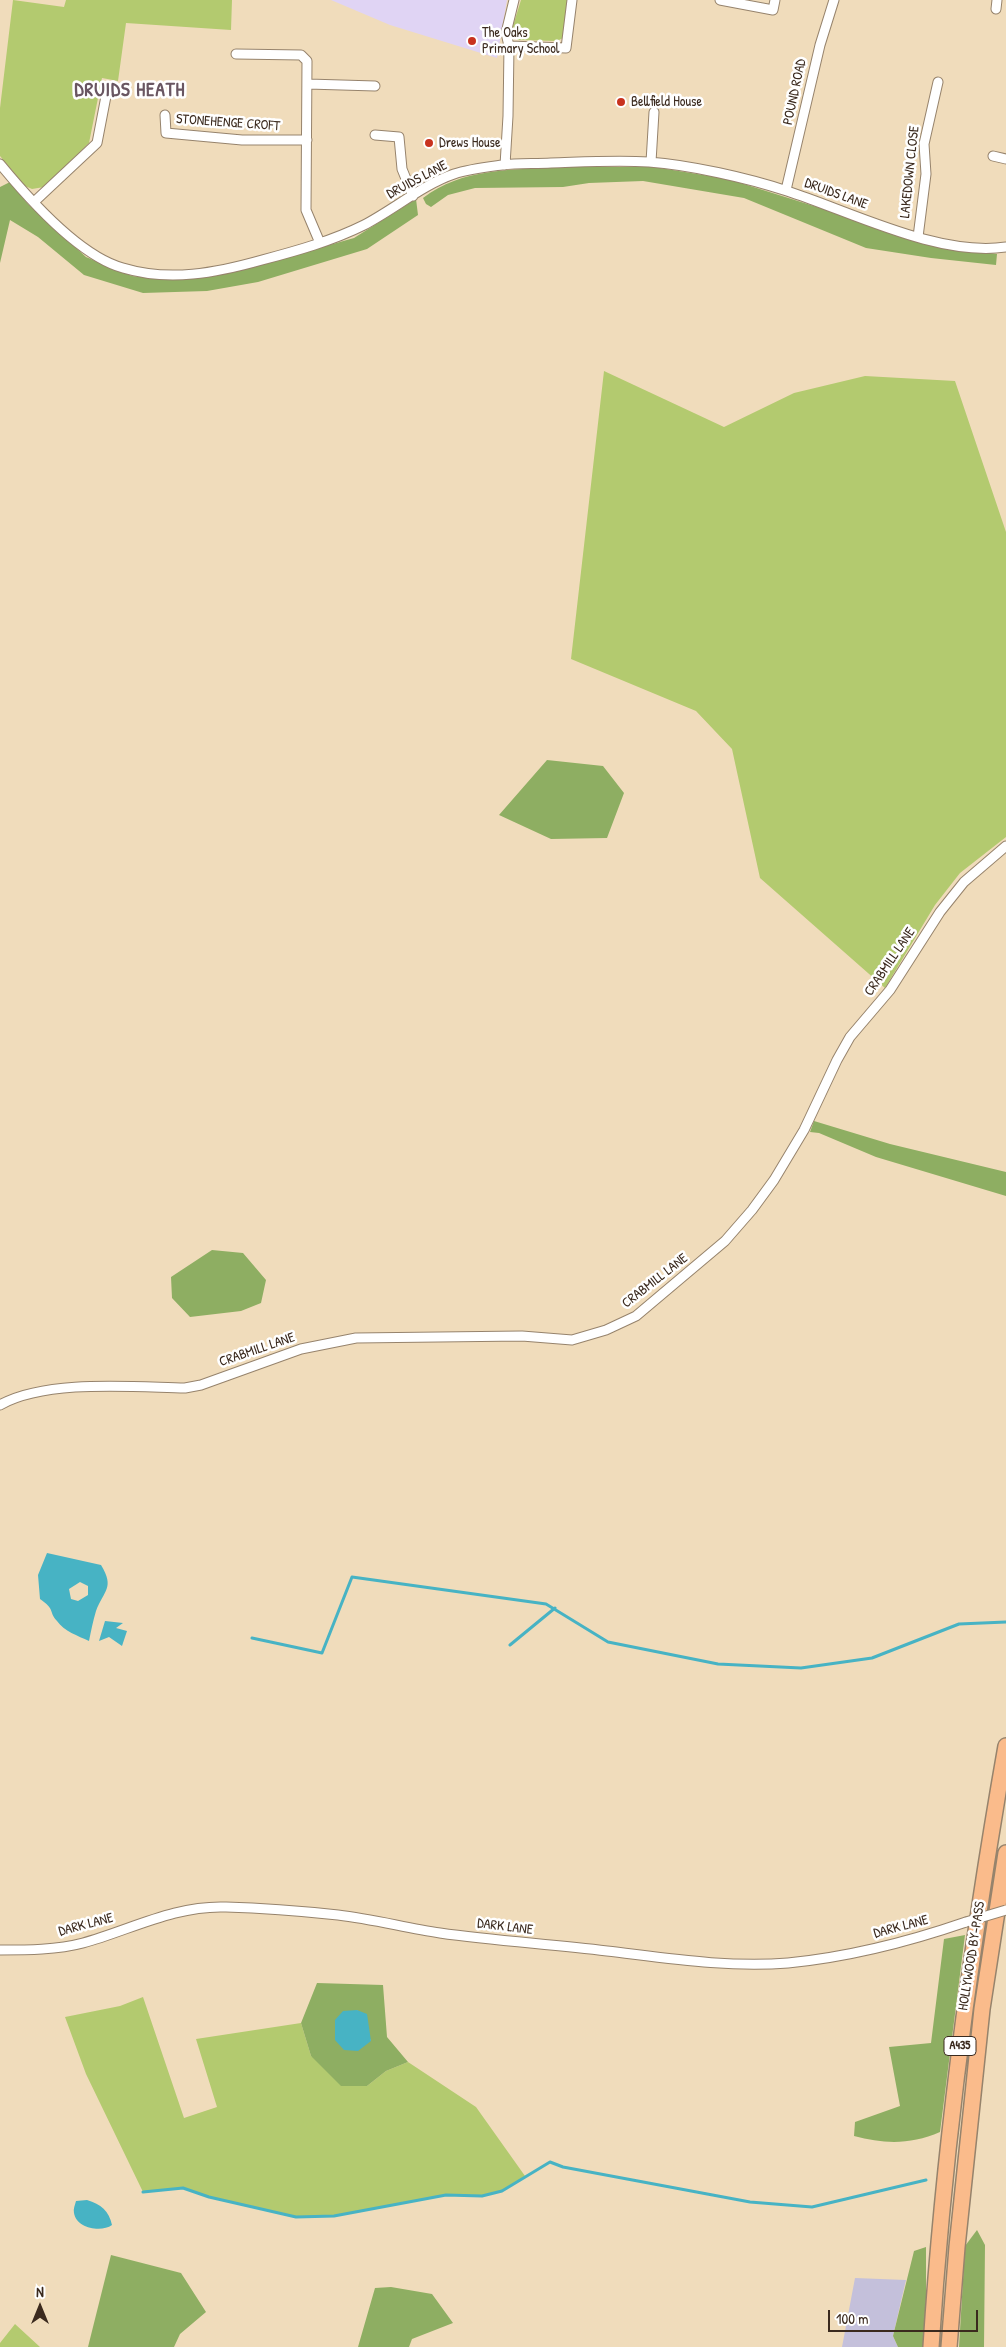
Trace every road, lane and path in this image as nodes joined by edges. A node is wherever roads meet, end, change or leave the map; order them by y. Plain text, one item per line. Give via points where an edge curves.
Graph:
1 (514, 0) edge
2 (572, 0) edge
3 (720, 0) edge
4 (775, 0) edge
5 (834, 0) edge
6 (509, 46) junction
7 (236, 54) dead end
8 (938, 82) dead end
9 (308, 84) junction
10 (375, 86) dead end
11 (107, 91) dead end
12 (654, 112) dead end
13 (165, 115) dead end
14 (375, 135) dead end
15 (307, 140) junction
16 (993, 156) dead end
17 (1006, 159) edge
18 (651, 162) junction
19 (0, 164) edge
20 (504, 165) junction
21 (786, 190) junction
22 (413, 196) junction
23 (34, 202) junction
24 (918, 237) junction
25 (320, 243) junction
26 (1006, 247) edge
27 (1006, 846) edge
28 (0, 1405) edge
29 (1006, 1746) edge
30 (1006, 1853) edge
31 (1006, 1910) edge
32 (0, 1950) edge
33 (931, 2347) edge
34 (949, 2347) edge

1 - 6 street via 506,33
2 - 6 street via 566,48
3 - 4 street via 773,10
5 - 21 street, POUND ROAD via 820,45
6 - 20 street
7 - 9 street via 301,55 307,61
8 - 24 street, LAKEDOWN CLOSE via 924,144 926,174
9 - 10 street
9 - 15 street
11 - 23 street via 96,143
12 - 18 street
13 - 15 street, STONEHENGE CROFT via 166,133 242,140
14 - 22 street via 400,137 402,168
15 - 25 street via 306,210
16 - 17 street
18 - 20 street, DRUIDS LANE
18 - 21 street, DRUIDS LANE via 724,174
19 - 23 street, DRUIDS LANE
20 - 22 street, DRUIDS LANE via 453,174
21 - 24 street, DRUIDS LANE
22 - 25 street, DRUIDS LANE via 363,226
23 - 25 street, DRUIDS LANE via 63,230 100,258 120,268 149,274 175,276 211,272
24 - 26 street, DRUIDS LANE via 968,249
27 - 28 street, CRABMILL LANE via 964,882 940,912 890,990 850,1037 804,1130 752,1210 725,1241 636,1316 606,1330 572,1340 522,1336 356,1338 301,1349 201,1385 185,1388 67,1388 8,1400
29 - 33 highway, HOLLYWOOD BY-PASS / A435 via 964,2012 937,2252
30 - 34 highway, HOLLYWOOD BY-PASS / A435 via 982,2009
31 - 32 street, DARK LANE, bridge via 919,1937 848,1954 787,1963 738,1964 676,1959 441,1933 340,1916 222,1907 162,1915 81,1944 37,1950

